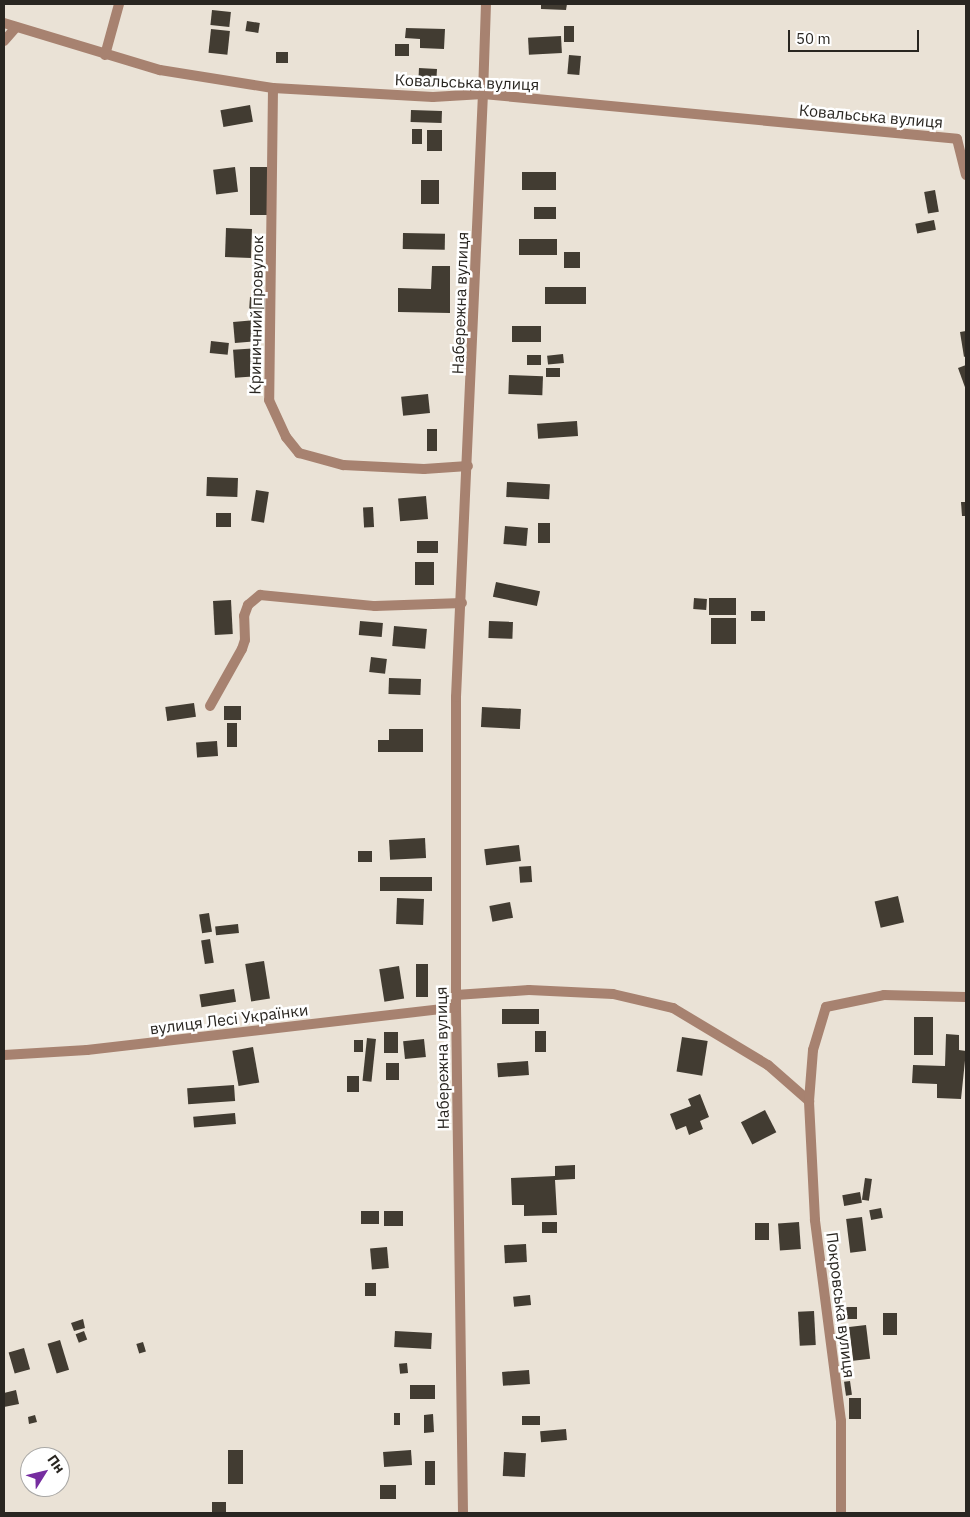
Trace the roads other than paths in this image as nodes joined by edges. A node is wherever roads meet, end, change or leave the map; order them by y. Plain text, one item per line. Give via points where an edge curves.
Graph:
1 (119, 4) edge
2 (486, 4) edge
3 (4, 23) edge
4 (16, 27) junction
5 (4, 41) edge
6 (106, 55) junction
7 (273, 88) junction
8 (483, 94) junction
9 (962, 139) edge
10 (966, 174) edge
11 (468, 466) junction
12 (462, 603) junction
13 (210, 706) dead end
14 (456, 995) junction
15 (966, 997) edge
16 (456, 1008) junction
17 (4, 1055) edge
18 (809, 1101) junction
19 (463, 1513) edge
20 (840, 1513) edge

1 - 6 street
2 - 8 street, Набережна вулиця
3 - 4 street, Ковальська вулиця
4 - 5 street
4 - 6 street, Ковальська вулиця
6 - 7 street, Ковальська вулиця via 160,70
7 - 8 street, Ковальська вулиця via 433,97
7 - 11 street, Криничний провулок via 269,400 286,437 299,453 343,465 424,469
8 - 9 street, Ковальська вулиця
8 - 11 street, Набережна вулиця
9 - 10 street
11 - 12 street, Набережна вулиця
12 - 13 street via 375,606 260,595 248,605 242,649
12 - 14 street, Набережна вулиця via 456,697
14 - 16 street, Набережна вулиця
14 - 18 street via 529,990 613,994 673,1008 768,1065
15 - 18 street via 884,995 826,1006 813,1050
16 - 17 street, вулиця Лесі Українки via 86,1050
16 - 19 street, Набережна вулиця
18 - 20 street, Покровська вулиця via 815,1220 841,1422

